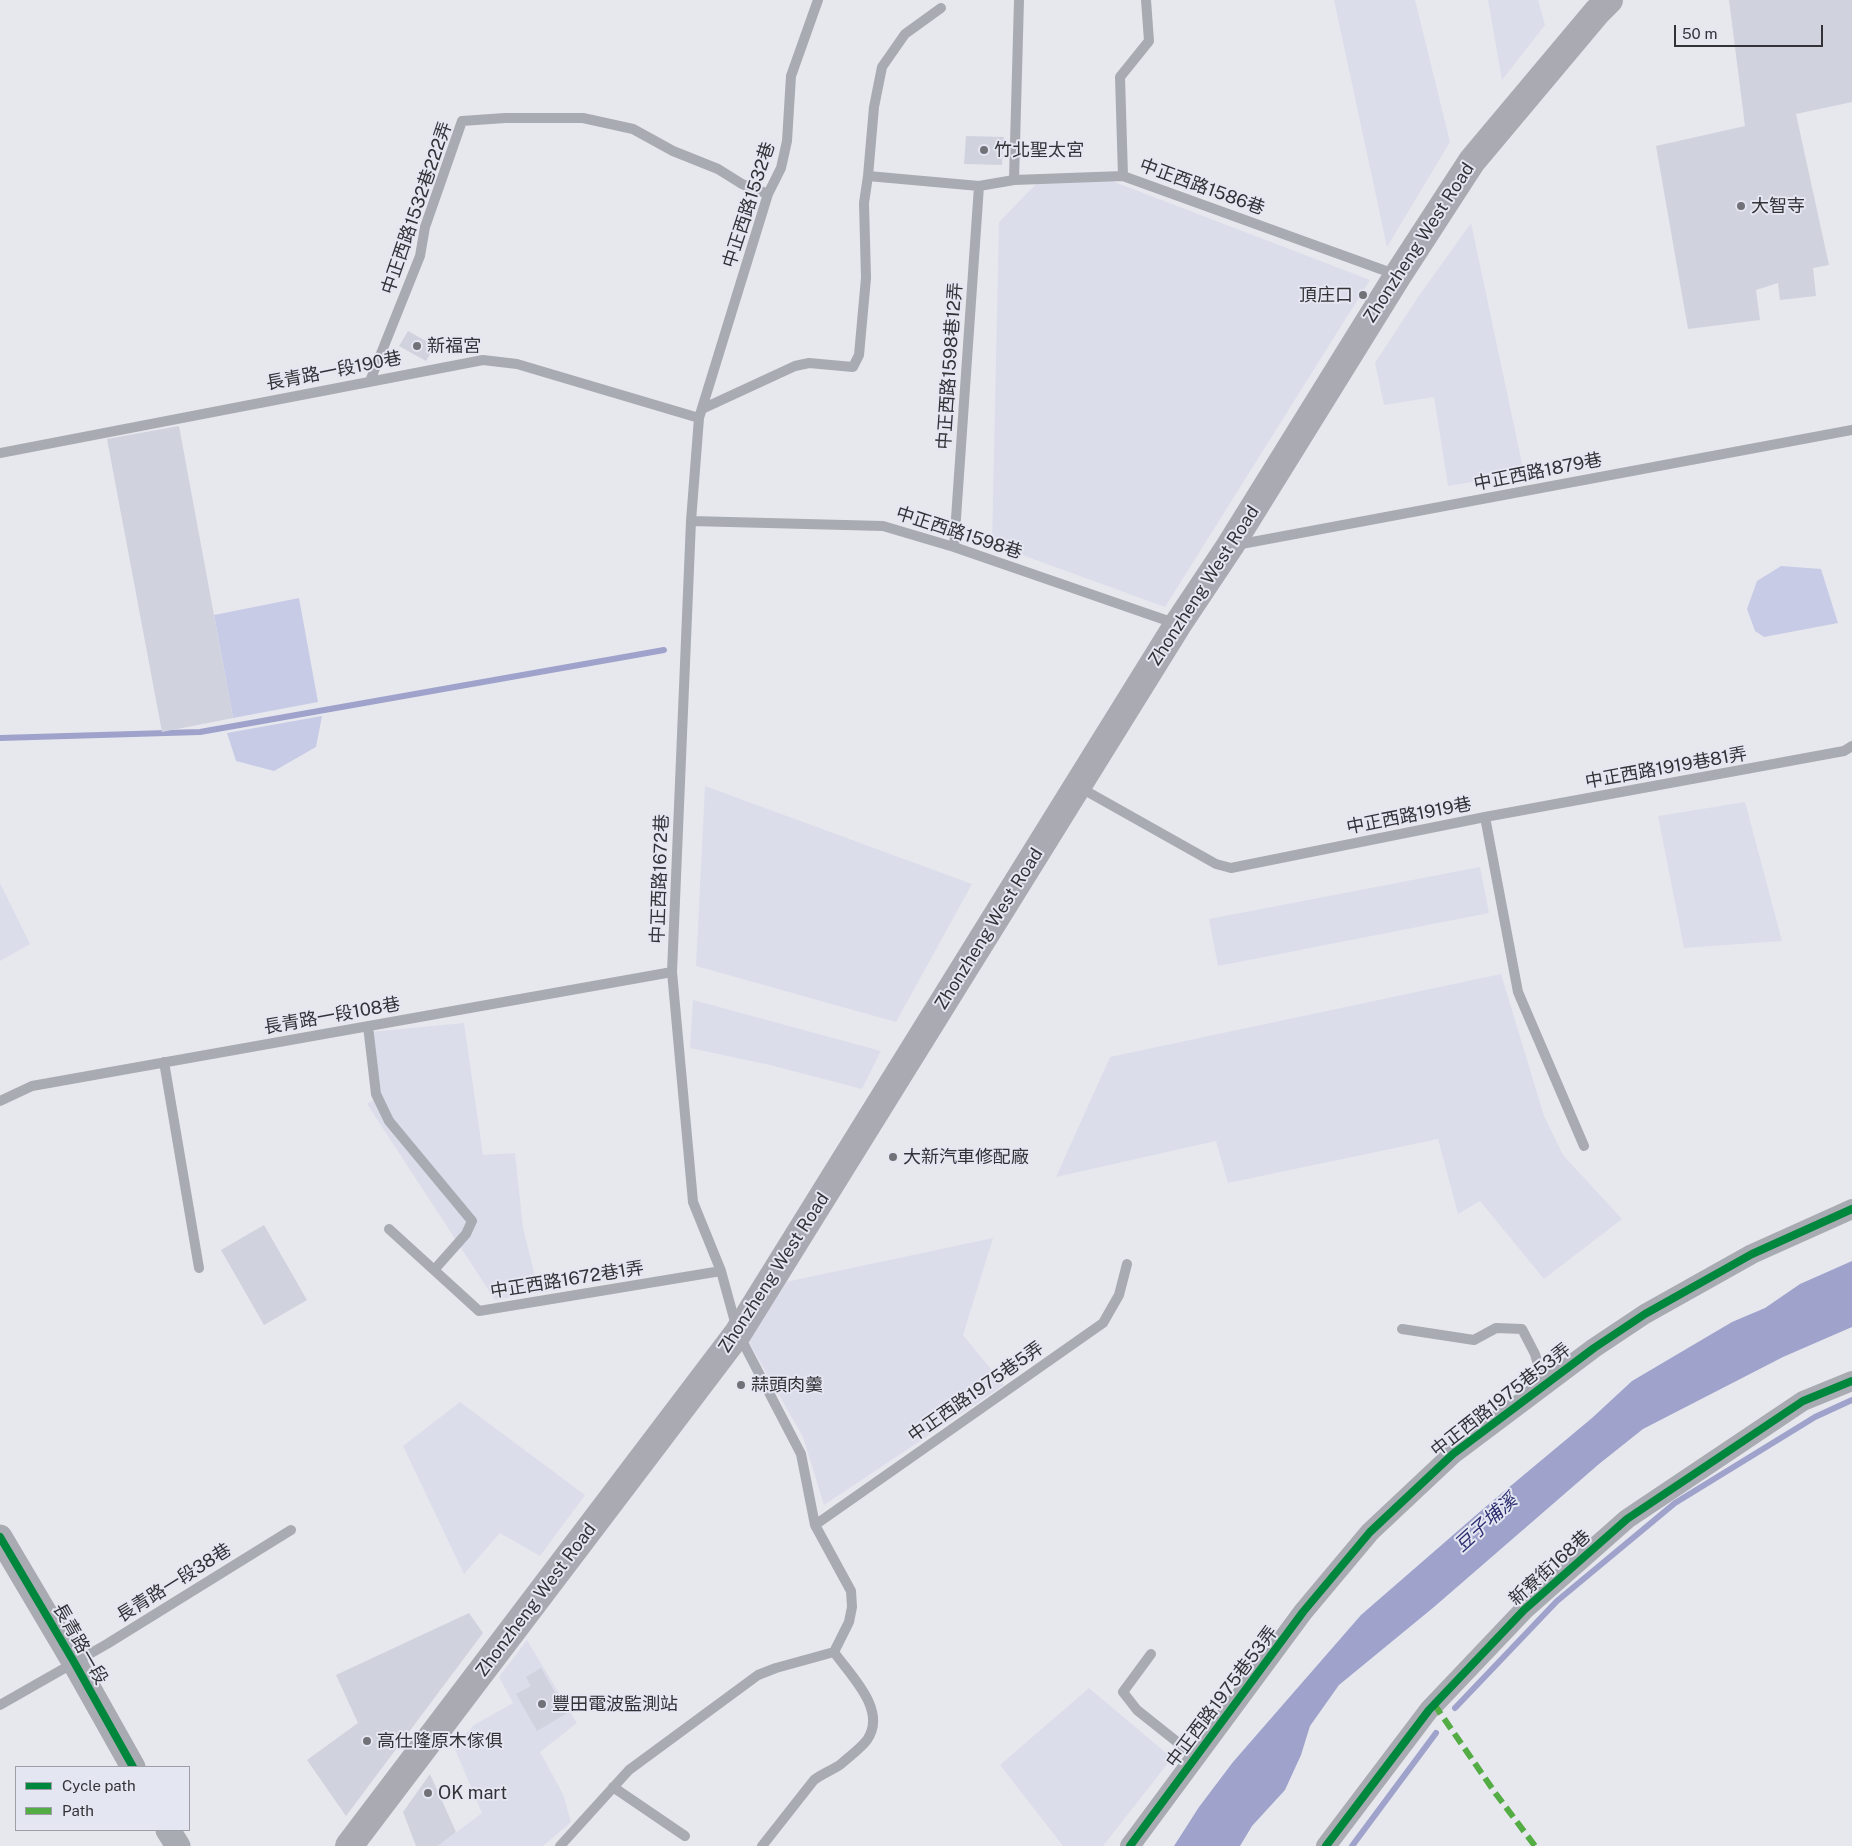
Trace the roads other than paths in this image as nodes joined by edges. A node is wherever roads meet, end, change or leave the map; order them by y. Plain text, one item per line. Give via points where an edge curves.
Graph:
1 (818, 0) edge
2 (1019, 0) edge
3 (1146, 0) edge
4 (1609, 0) edge
5 (940, 8) dead end
6 (868, 176) junction
7 (1123, 176) junction
8 (1014, 180) junction
9 (979, 186) junction
10 (768, 194) junction
11 (1398, 275) junction
12 (370, 381) junction
13 (700, 413) junction
14 (1852, 430) edge
15 (0, 453) edge
16 (691, 521) junction
17 (1230, 546) junction
18 (954, 547) junction
19 (1178, 624) junction
20 (1852, 746) edge
21 (1078, 786) junction
22 (1485, 817) junction
23 (672, 972) junction
24 (368, 1026) junction
25 (164, 1062) junction
26 (0, 1100) edge
27 (1584, 1146) dead end
28 (1852, 1209) edge
29 (389, 1229) dead end
30 (1127, 1264) dead end
31 (199, 1268) dead end
32 (434, 1270) junction
33 (721, 1271) junction
34 (1402, 1329) dead end
35 (738, 1333) junction
36 (1852, 1381) edge
37 (1544, 1385) junction
38 (815, 1525) junction
39 (291, 1530) dead end
40 (0, 1537) edge
41 (834, 1652) junction
42 (1152, 1654) dead end
43 (74, 1662) junction
44 (0, 1705) edge
45 (1196, 1757) junction
46 (132, 1766) edge
47 (613, 1788) junction
48 (685, 1836) dead end
49 (348, 1846) edge
50 (560, 1846) edge
51 (762, 1846) edge
52 (1130, 1846) edge
53 (1326, 1846) edge

1 - 10 lane, 中正西路1532巷 via 791,76 787,141 781,168
2 - 8 lane
3 - 7 lane via 1149,40 1120,77
4 - 11 main road, Zhonzheng West Road via 1472,161
5 - 6 lane via 905,34 882,67 874,107
6 - 9 lane, 中正西路1586巷
6 - 13 lane via 864,204 866,278 858,355 853,367 809,363 795,366
7 - 8 lane, 中正西路1586巷
7 - 11 lane, 中正西路1586巷
8 - 9 lane, 中正西路1586巷
9 - 18 lane, 中正西路1598巷12弄
10 - 12 lane, 中正西路1532巷222弄 via 633,129 584,118 462,121 425,227 420,256
10 - 13 lane, 中正西路1532巷
11 - 17 main road, Zhonzheng West Road
12 - 13 lane, 長青路一段190巷 via 483,360 517,364
12 - 15 lane, 長青路一段190巷
13 - 16 lane, 中正西路1672巷
14 - 17 lane, 中正西路1879巷
16 - 18 lane, 中正西路1598巷 via 884,526
16 - 23 lane, 中正西路1672巷
17 - 19 main road, Zhonzheng West Road
18 - 19 lane, 中正西路1598巷
19 - 21 main road, Zhonzheng West Road
20 - 22 lane, 中正西路1919巷81弄 via 1844,752
21 - 22 lane, 中正西路1919巷 via 1216,864 1231,868
21 - 35 main road, Zhonzheng West Road
22 - 27 lane, 中正西路1919巷 via 1518,992
23 - 24 lane, 長青路一段108巷
23 - 33 lane, 中正西路1672巷 via 693,1202
24 - 25 lane, 長青路一段108巷
24 - 32 lane via 376,1094 389,1121 472,1221 466,1234
25 - 26 lane, 長青路一段108巷 via 32,1086
25 - 31 lane
28 - 37 street, 中正西路1975巷53弄 via 1752,1254 1645,1314
29 - 32 lane, 中正西路1672巷1弄
30 - 38 lane, 中正西路1975巷5弄 via 1119,1295 1103,1323
32 - 33 lane, 中正西路1672巷1弄 via 479,1311
33 - 35 lane, 中正西路1672巷
34 - 37 lane via 1474,1340 1496,1328 1522,1329 1535,1354
35 - 38 lane, 中正西路1672巷 via 801,1454
35 - 49 main road, Zhonzheng West Road
36 - 53 street, 新寮街168巷 via 1803,1402 1627,1519 1524,1610 1429,1710
37 - 45 street, 中正西路1975巷53弄 via 1453,1454 1370,1532 1303,1612
38 - 41 lane, 中正西路1672巷 via 851,1591 849,1622
39 - 43 lane, 長青路一段38巷
40 - 43 street, 長青路一段
41 - 47 lane via 758,1675 629,1770
41 - 51 lane via 870,1702 874,1713 867,1740 839,1765 814,1780
42 - 45 lane via 1123,1692 1137,1710
43 - 44 lane, 長青路一段38巷
43 - 46 street, 長青路一段
45 - 52 street, 中正西路1975巷53弄
47 - 48 lane
47 - 50 lane

